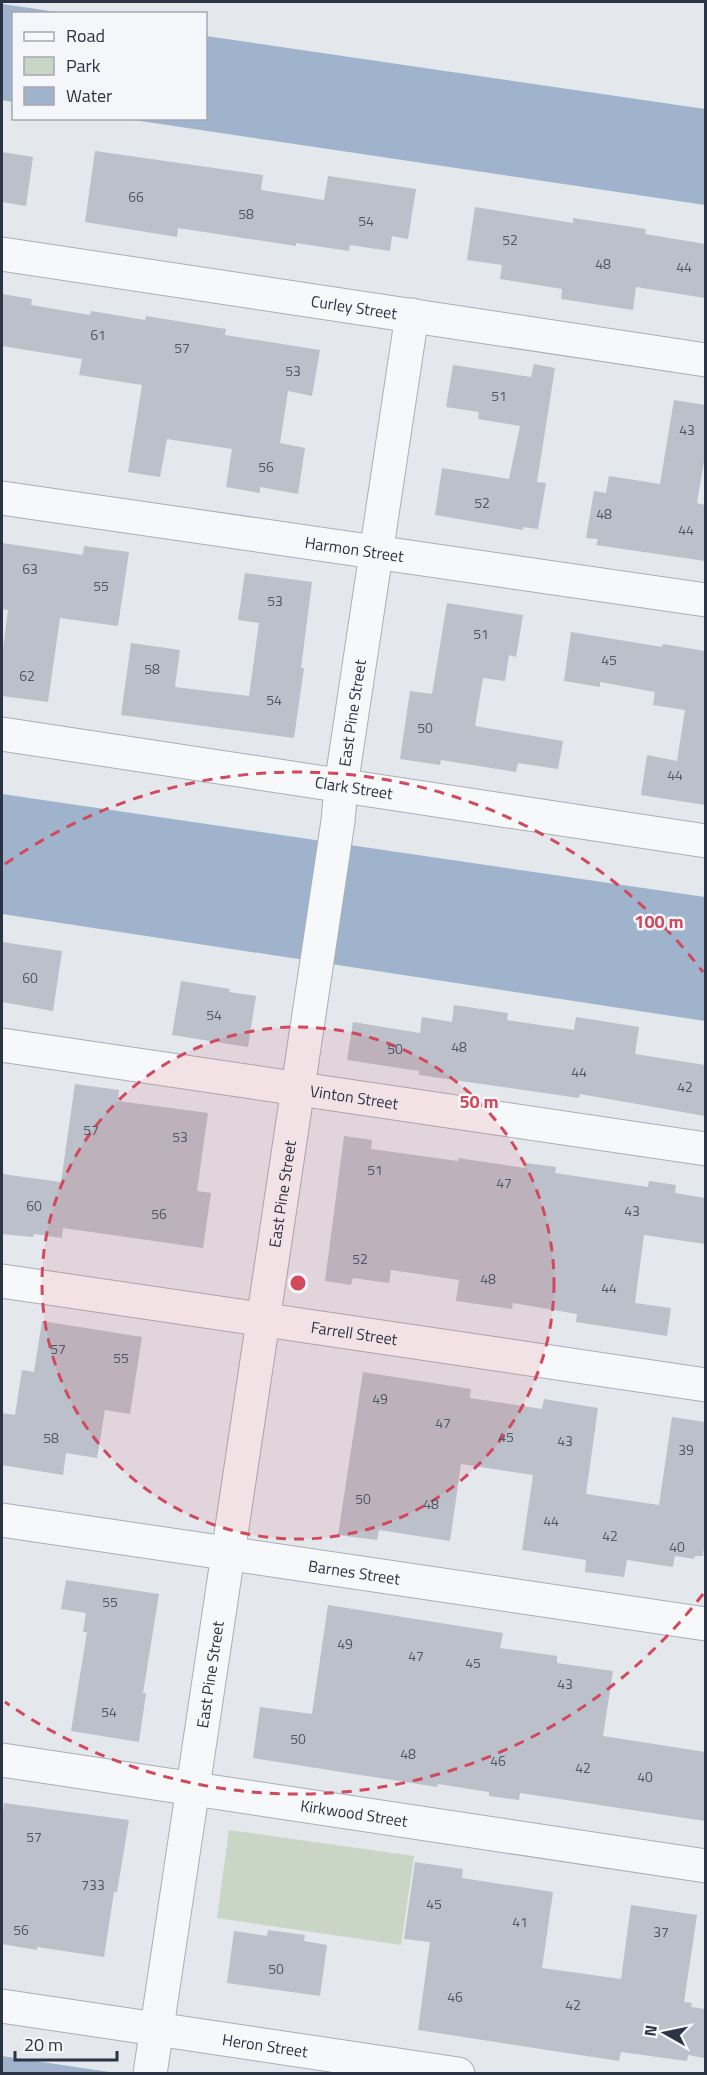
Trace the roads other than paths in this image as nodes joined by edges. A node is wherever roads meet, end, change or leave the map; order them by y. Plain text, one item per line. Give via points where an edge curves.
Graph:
1 (2, 254) edge
2 (412, 315) junction
3 (705, 360) edge
4 (2, 498) edge
5 (377, 552) junction
6 (705, 600) edge
7 (2, 734) edge
8 (341, 786) junction
9 (705, 841) edge
10 (2, 1045) edge
11 (298, 1088) junction
12 (705, 1149) edge
13 (2, 1281) edge
14 (264, 1320) junction
15 (705, 1385) edge
16 (2, 1520) edge
17 (228, 1554) junction
18 (705, 1624) edge
19 (2, 1760) edge
20 (193, 1789) junction
21 (705, 1866) edge
22 (2, 2006) edge
23 (153, 2053) edge
24 (458, 2073) edge

1 - 2 street, Curley Street
2 - 3 street, Curley Street
2 - 5 street, East Pine Street
4 - 5 street, Harmon Street
5 - 6 street, Harmon Street
5 - 8 street, East Pine Street
7 - 8 street, Clark Street
8 - 9 street, Clark Street
8 - 11 street, East Pine Street
10 - 11 street, Vinton Street
11 - 12 street, Vinton Street
11 - 14 street, East Pine Street
13 - 14 street, Farrell Street
14 - 15 street, Farrell Street
14 - 17 street, East Pine Street
16 - 17 street, Barnes Street
17 - 18 street, Barnes Street
17 - 20 street, East Pine Street
19 - 20 street, Kirkwood Street
20 - 21 street, Kirkwood Street
20 - 23 street, East Pine Street
22 - 23 street, Heron Street
23 - 24 street, Heron Street

